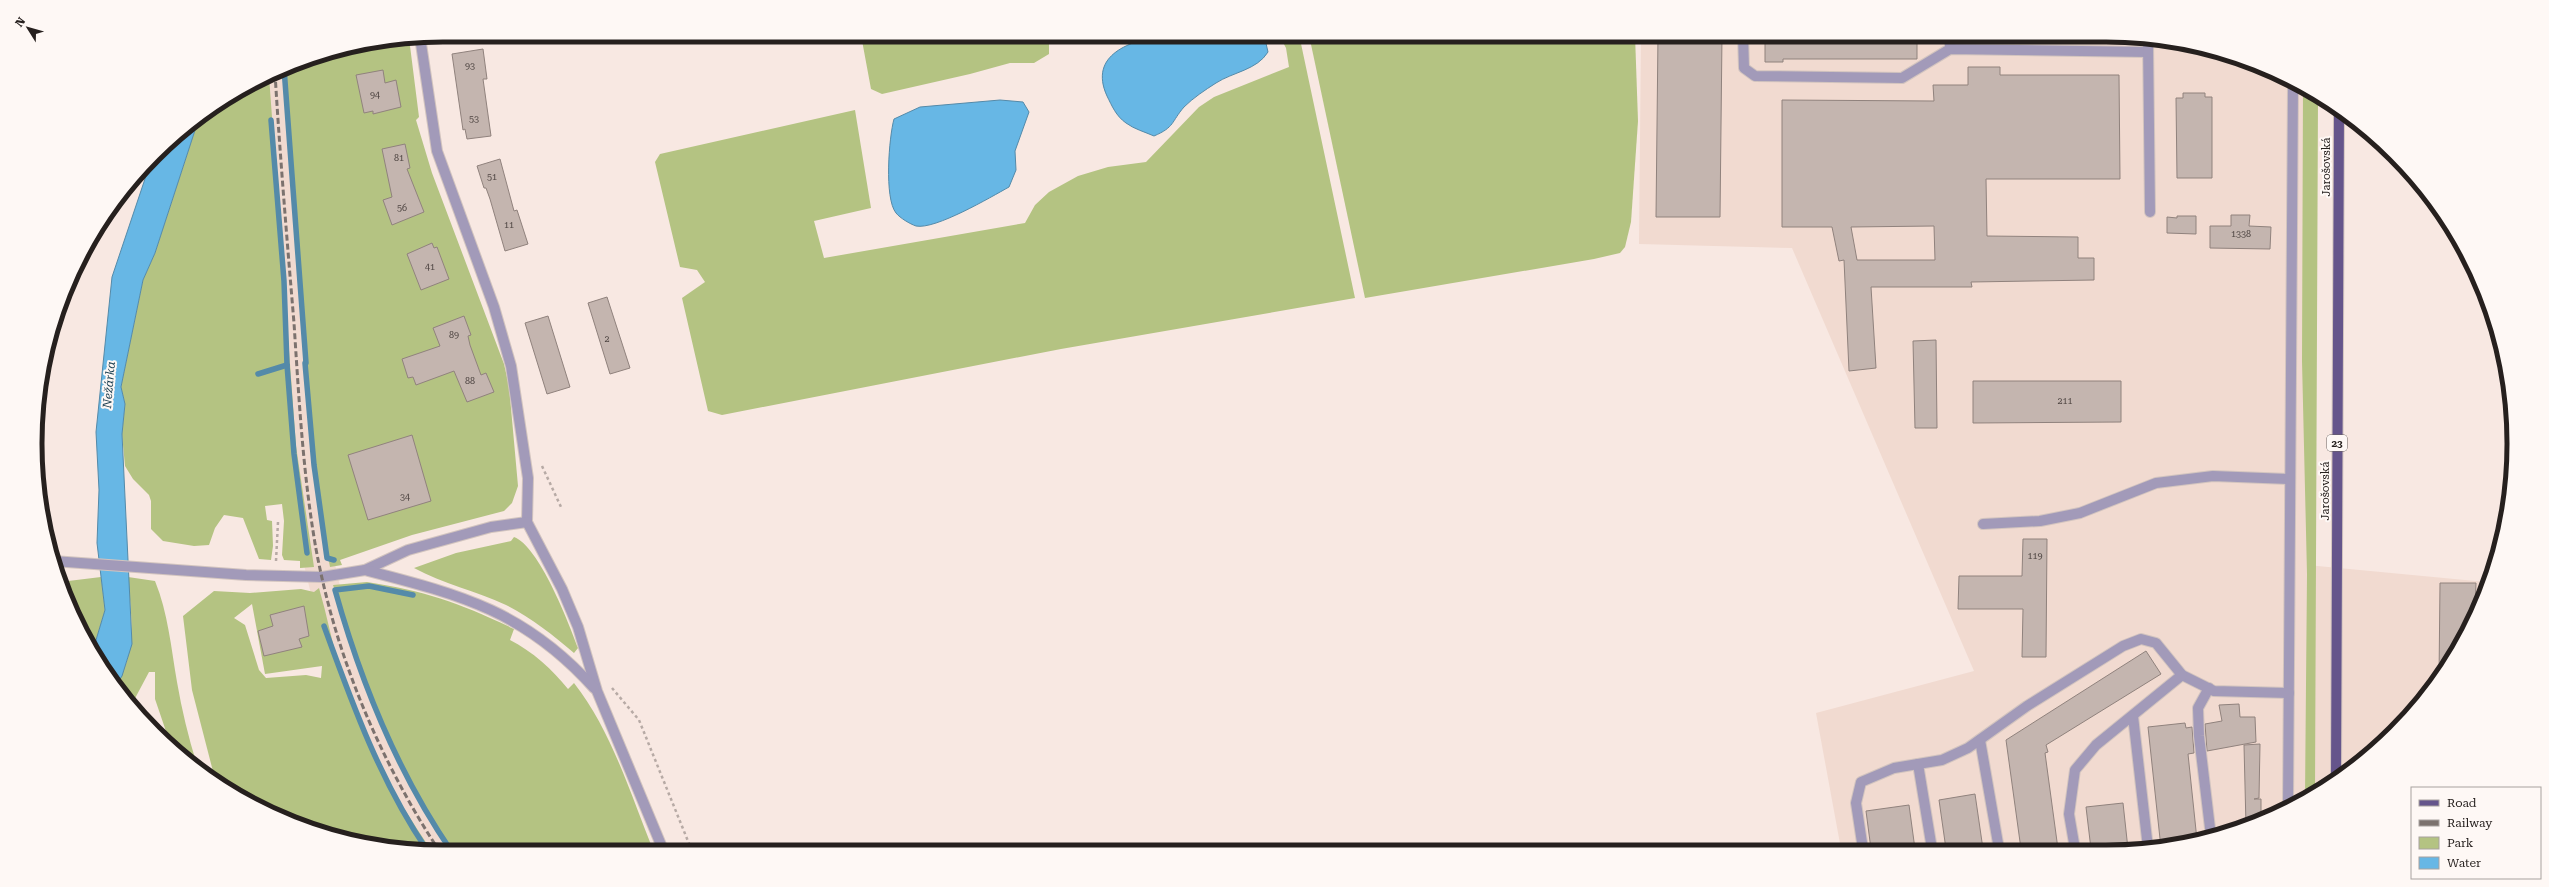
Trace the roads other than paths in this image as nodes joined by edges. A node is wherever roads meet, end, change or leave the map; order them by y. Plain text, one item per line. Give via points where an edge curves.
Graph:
1 (1743, 42) edge
2 (1950, 42) edge
3 (421, 43) edge
4 (2148, 44) edge
5 (1950, 49) junction
6 (2148, 52) junction
7 (2293, 89) edge
8 (2339, 117) edge
9 (2150, 212) dead end
10 (2290, 478) junction
11 (528, 522) junction
12 (1983, 524) dead end
13 (60, 562) edge
14 (365, 570) junction
15 (2182, 675) junction
16 (2209, 688) junction
17 (597, 691) junction
18 (2289, 693) junction
19 (2133, 716) junction
20 (1980, 740) junction
21 (1918, 764) junction
22 (2336, 772) edge
23 (2288, 801) edge
24 (2210, 828) dead end
25 (2147, 843) edge
26 (661, 845) edge
27 (1862, 845) edge
28 (1931, 845) edge
29 (1998, 845) edge
30 (2074, 845) edge

1 - 5 street via 1744,68 1755,76 1902,78
2 - 5 street
3 - 11 street via 437,151 494,307 511,366 528,478
4 - 6 street
5 - 6 street
6 - 9 street
7 - 10 street
8 - 22 main road, Jarošovská / 23
10 - 12 street via 2213,476 2156,483 2080,513 2040,521
10 - 18 street
11 - 14 street via 491,528 408,550
11 - 17 street via 578,627
13 - 14 street via 275,576 322,577
14 - 17 street via 449,592 515,621 570,660
15 - 16 street
15 - 19 street
15 - 20 street via 2156,644 2141,639 2123,646 2046,694
16 - 18 street via 2214,691
16 - 24 street via 2198,708
17 - 26 street
18 - 23 street
19 - 25 street
19 - 30 street via 2096,745 2075,770 2069,814
20 - 21 street via 1942,760
20 - 29 street
21 - 27 street via 1894,768 1861,782 1856,804
21 - 28 street

